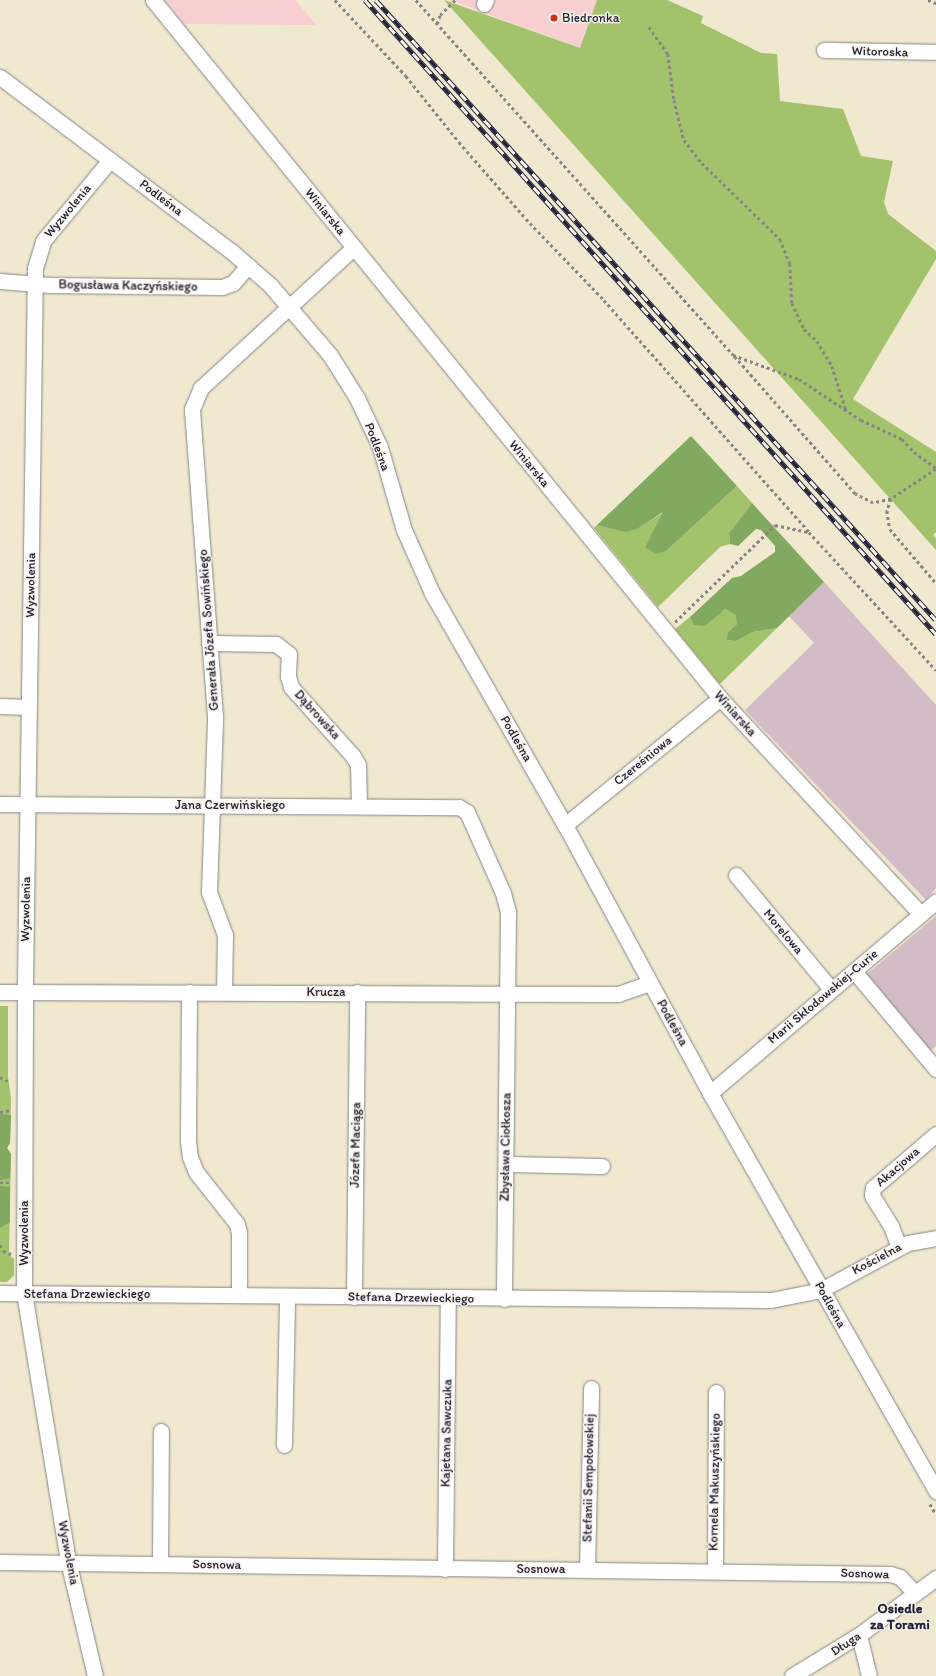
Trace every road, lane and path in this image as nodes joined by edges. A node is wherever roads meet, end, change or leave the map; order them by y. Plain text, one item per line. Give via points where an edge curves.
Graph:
1 (153, 0) edge
2 (335, 0) edge
3 (416, 0) edge
4 (454, 0) edge
5 (928, 0) edge
6 (936, 3) edge
7 (437, 24) junction
8 (649, 26) dead end
9 (824, 50) dead end
10 (936, 52) edge
11 (0, 77) edge
12 (110, 160) junction
13 (353, 248) junction
14 (248, 266) junction
15 (0, 281) edge
16 (36, 282) junction
17 (289, 306) junction
18 (733, 355) junction
19 (846, 410) junction
20 (936, 468) edge
21 (891, 499) junction
22 (809, 532) junction
23 (936, 583) edge
24 (666, 631) junction
25 (209, 643) junction
26 (936, 670) edge
27 (720, 698) junction
28 (0, 706) edge
29 (28, 707) junction
30 (0, 804) edge
31 (28, 804) junction
32 (213, 805) junction
33 (359, 806) junction
34 (565, 825) junction
35 (736, 875) dead end
36 (936, 901) edge
37 (921, 914) junction
38 (854, 971) junction
39 (650, 983) junction
40 (831, 989) junction
41 (0, 992) edge
42 (25, 992) junction
43 (189, 992) junction
44 (224, 992) junction
45 (357, 992) junction
46 (508, 995) junction
47 (936, 1069) edge
48 (0, 1077) edge
49 (10, 1082) dead end
50 (710, 1093) junction
51 (13, 1110) dead end
52 (0, 1112) edge
53 (936, 1134) edge
54 (506, 1164) junction
55 (602, 1166) dead end
56 (0, 1183) edge
57 (12, 1183) dead end
58 (936, 1238) edge
59 (0, 1245) edge
60 (899, 1247) junction
61 (11, 1254) dead end
62 (821, 1290) junction
63 (0, 1293) edge
64 (24, 1293) junction
65 (239, 1295) junction
66 (287, 1297) junction
67 (354, 1297) junction
68 (448, 1298) junction
69 (504, 1299) junction
70 (591, 1388) dead end
71 (716, 1392) dead end
72 (161, 1431) dead end
73 (284, 1445) dead end
74 (936, 1491) edge
75 (0, 1562) edge
76 (68, 1562) junction
77 (160, 1564) junction
78 (445, 1569) junction
79 (588, 1569) junction
80 (714, 1571) junction
81 (936, 1578) edge
82 (915, 1593) junction
83 (859, 1635) junction
84 (95, 1676) edge
85 (792, 1676) edge
86 (869, 1676) edge

1 - 13 street, Winiarska
2 - 22 path via 406,76 459,142 525,217 604,300
3 - 7 path
4 - 7 path via 440,16
5 - 6 path
7 - 18 path
8 - 19 path via 668,54 674,100 684,140 702,163 780,239 790,264 792,303 804,329 817,340 832,366
9 - 10 street, Witoroska
11 - 12 street, Podleśna
12 - 14 street, Podleśna
12 - 16 street, Wyzwolenia via 43,241 35,268
13 - 17 street, Generała Józefa Sowińskiego
13 - 24 street, Winiarska
14 - 16 street, Bogusława Kaczyńskiego via 233,283 222,287 50,285
14 - 17 street, Podleśna
15 - 16 street, Bogusława Kaczyńskiego
16 - 29 street, Wyzwolenia
17 - 25 street, Generała Józefa Sowińskiego via 201,388 192,408
17 - 34 street, Podleśna via 330,355 357,398 380,447 404,530 421,572
18 - 19 path via 799,379
18 - 21 path via 855,494 873,503
19 - 20 path via 902,439
20 - 21 path
21 - 23 path via 887,511 890,529
22 - 24 path via 775,525
22 - 26 path
24 - 27 street, Winiarska
25 - 32 street, Generała Józefa Sowińskiego via 215,716
25 - 33 street, Dąbrowska via 276,644 289,654 288,676 291,687 353,756 358,765
27 - 34 street, Czereśniowa
27 - 37 street, Winiarska
28 - 29 street
29 - 31 street, Wyzwolenia
30 - 31 street, Jana Czerwińskiego
31 - 32 street, Jana Czerwińskiego
31 - 42 street, Wyzwolenia
32 - 33 street, Jana Czerwińskiego
32 - 44 street, Generała Józefa Sowińskiego via 209,892 225,935
33 - 46 street, Jana Czerwińskiego via 459,807 472,818 508,912
34 - 39 street, Podleśna
35 - 40 street, Morelowa
36 - 37 street, Marii Skłodowskiej-Curie
37 - 38 street, Marii Skłodowskiej-Curie
38 - 40 street, Marii Skłodowskiej-Curie
38 - 47 street
39 - 46 street, Krucza via 618,994
39 - 50 street, Podleśna
40 - 50 street, Marii Skłodowskiej-Curie
41 - 42 street, Krucza
42 - 43 street, Krucza
42 - 64 street, Wyzwolenia
43 - 44 street, Krucza
43 - 65 street via 190,1157 196,1172 237,1224
44 - 45 street, Krucza
45 - 46 street, Krucza
45 - 67 street, Józefa Maciąga
46 - 54 street, Zbysława Ciołkosza
48 - 49 path
50 - 62 street, Podleśna
51 - 52 path
53 - 60 street, Akacjowa via 873,1188 872,1195 891,1226
54 - 55 street
54 - 69 street, Zbysława Ciołkosza
56 - 57 path
58 - 60 street, Kościelna
59 - 61 path via 3,1251
60 - 62 street, Kościelna
62 - 69 street, Stefana Drzewieckiego via 771,1300
62 - 74 street, Podleśna
63 - 64 street, Stefana Drzewieckiego
64 - 65 street, Stefana Drzewieckiego
64 - 76 street, Wyzwolenia
65 - 66 street, Stefana Drzewieckiego
66 - 67 street, Stefana Drzewieckiego
66 - 73 street
67 - 68 street, Stefana Drzewieckiego
68 - 69 street, Stefana Drzewieckiego
68 - 78 street, Kajetana Sawczuka
70 - 79 street, Stefanii Sempołowskiej
71 - 80 street, Kornela Makuszyńskiego
72 - 77 street
75 - 76 street, Sosnowa
76 - 77 street, Sosnowa
76 - 84 street, Wyzwolenia
77 - 78 street, Sosnowa
78 - 79 street, Sosnowa
79 - 80 street, Sosnowa
80 - 82 street, Sosnowa via 890,1574 900,1577
81 - 82 street, Długa
82 - 83 street, Długa
83 - 85 street, Długa
83 - 86 street

